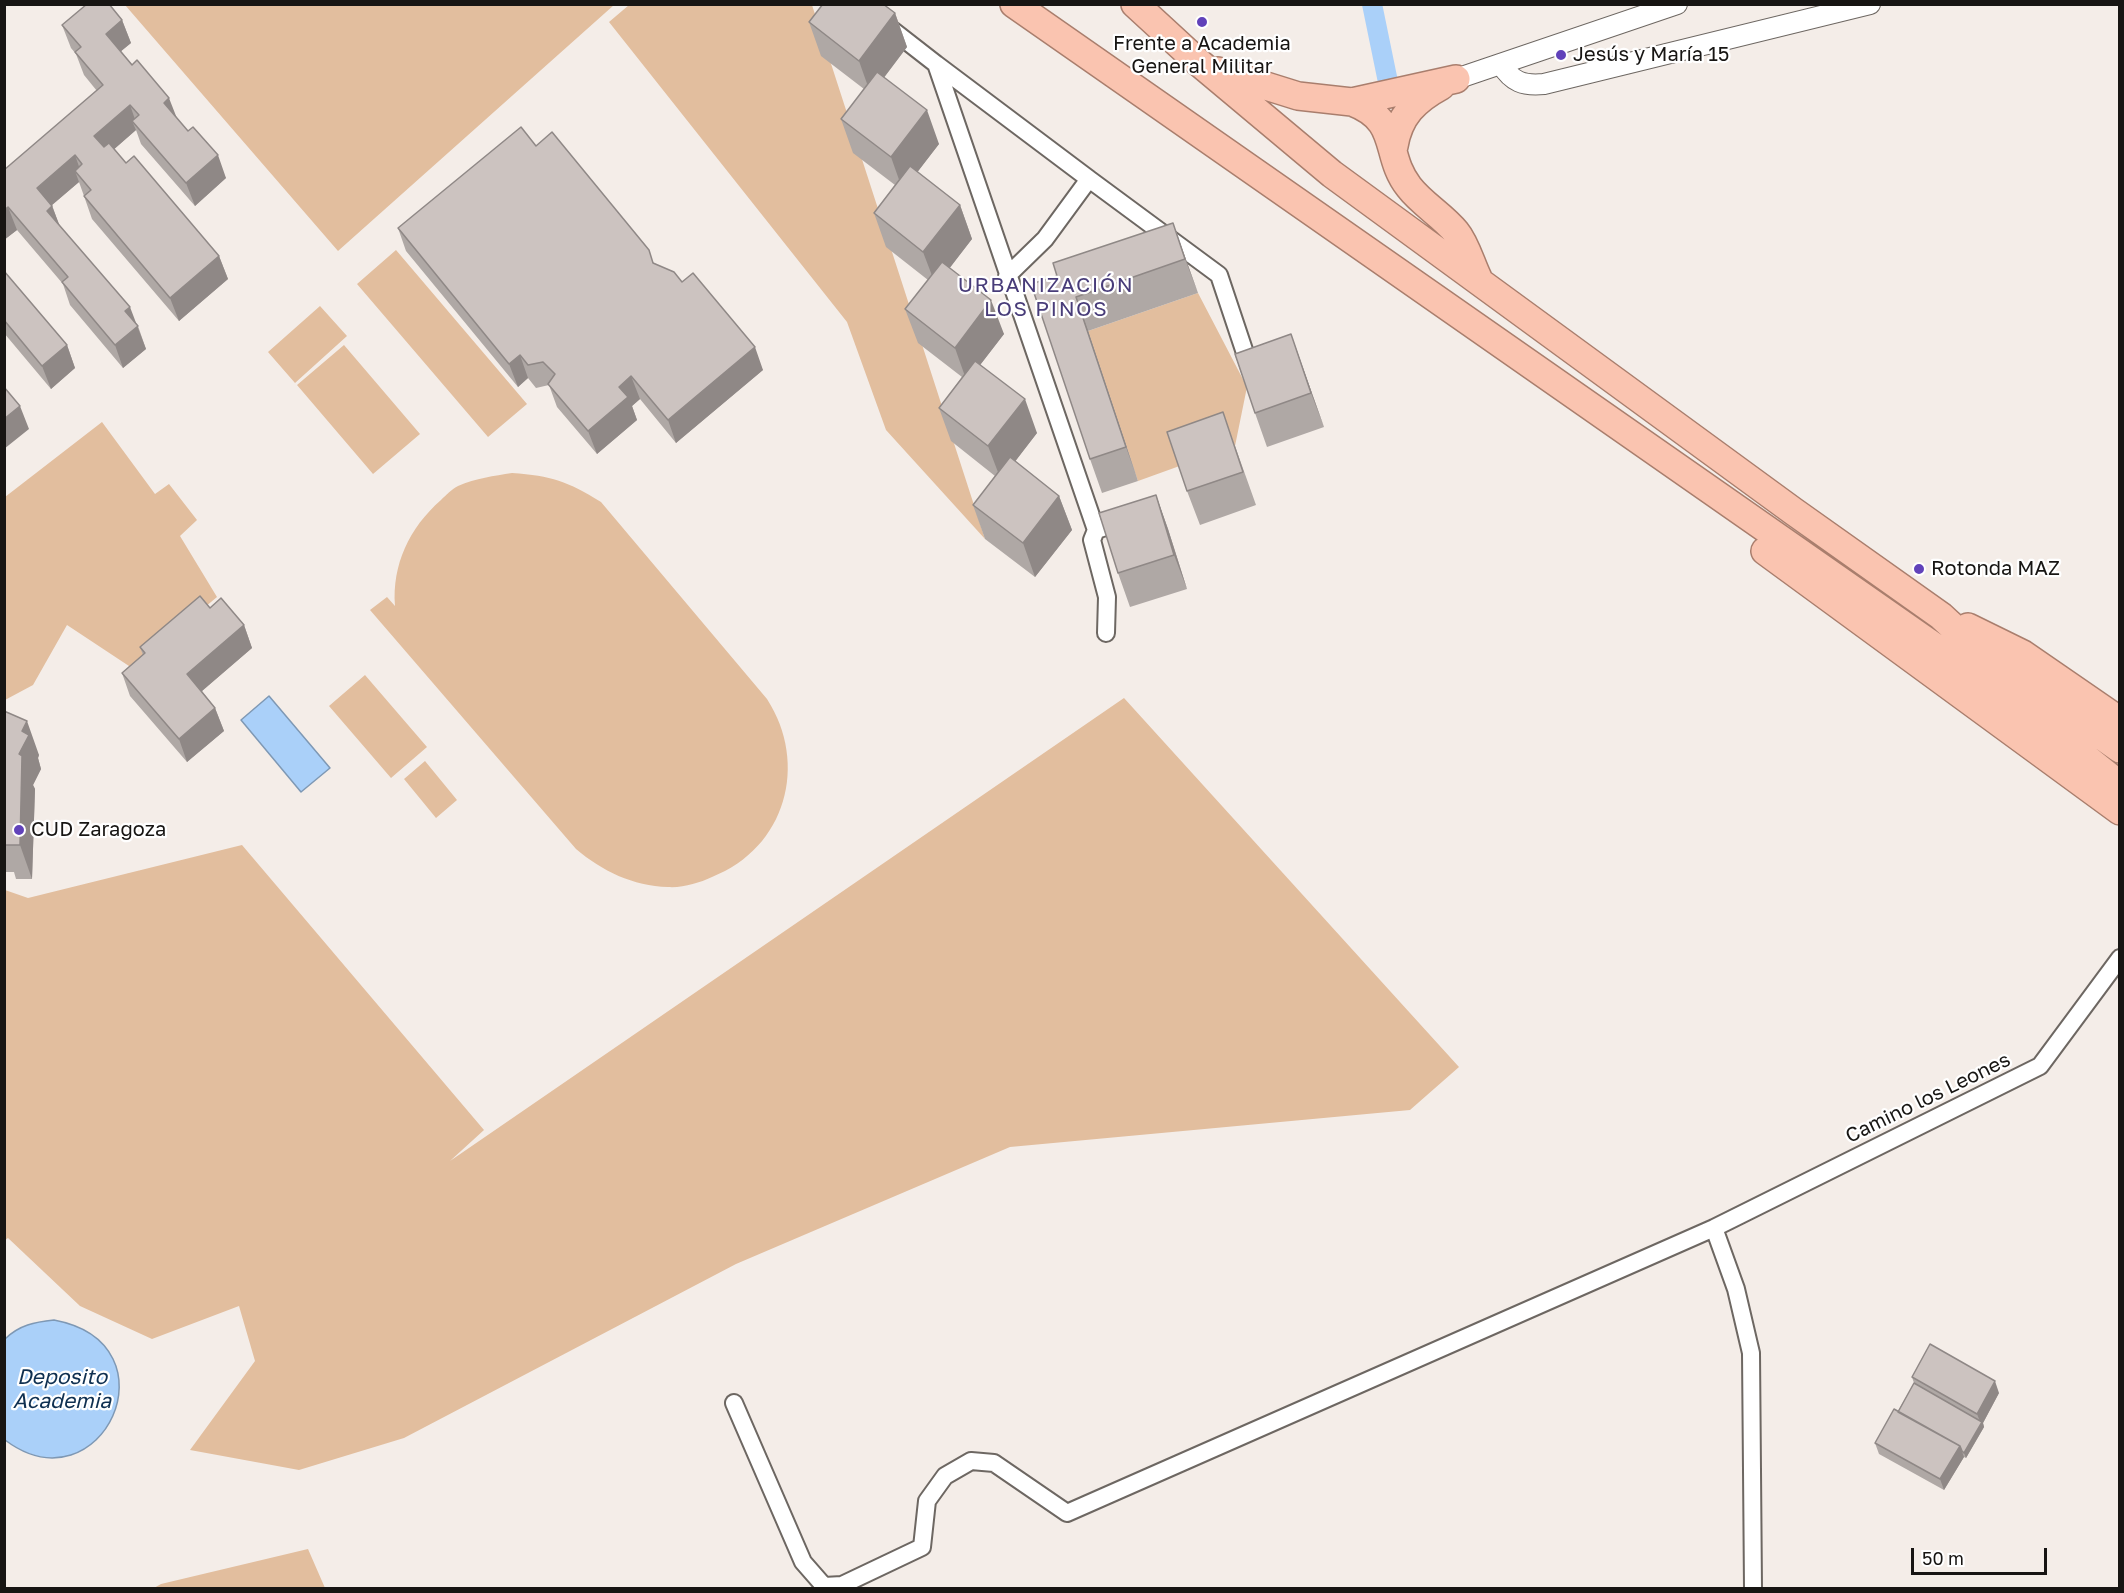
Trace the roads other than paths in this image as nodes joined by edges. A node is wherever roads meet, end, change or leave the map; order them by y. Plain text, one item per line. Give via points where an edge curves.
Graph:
1 (859, 4) edge
2 (1014, 4) edge
3 (1136, 4) edge
4 (1677, 4) edge
5 (1870, 4) edge
6 (1197, 61) junction
7 (1501, 63) junction
8 (936, 64) junction
9 (1456, 80) junction
10 (1352, 102) junction
11 (1394, 146) junction
12 (1089, 179) junction
13 (1008, 276) junction
14 (1479, 282) junction
15 (1252, 374) edge
16 (1576, 396) junction
17 (1136, 518) edge
18 (1096, 530) junction
19 (1941, 616) junction
20 (1106, 633) dead end
21 (2120, 721) edge
22 (2120, 749) edge
23 (2120, 784) edge
24 (2120, 811) edge
25 (2120, 958) edge
26 (1714, 1228) junction
27 (734, 1403) dead end
28 (1753, 1588) edge

1 - 8 street
2 - 16 highway
3 - 6 highway
4 - 7 street
5 - 7 street via 1544,84 1522,84 1507,74
6 - 10 highway via 1278,91
6 - 14 highway via 1332,174
7 - 9 street
8 - 12 street
8 - 13 street
9 - 10 highway
9 - 11 highway via 1413,105 1397,129
10 - 11 highway via 1378,118
11 - 14 highway via 1397,165 1409,187 1457,233
12 - 13 street via 1044,239
12 - 15 street via 1219,275
13 - 18 street
14 - 19 highway
16 - 23 highway via 2034,716
16 - 24 highway via 1623,447
17 - 18 street
18 - 20 street via 1092,540 1107,597
19 - 21 highway via 2024,654
19 - 22 highway via 1968,641
25 - 26 street, Camino los Leones via 2040,1066
26 - 27 street, Camino los Leones via 1067,1513 994,1463 971,1461 945,1476 927,1501 922,1547 842,1585 824,1586 803,1562
26 - 28 street via 1736,1289 1751,1353

